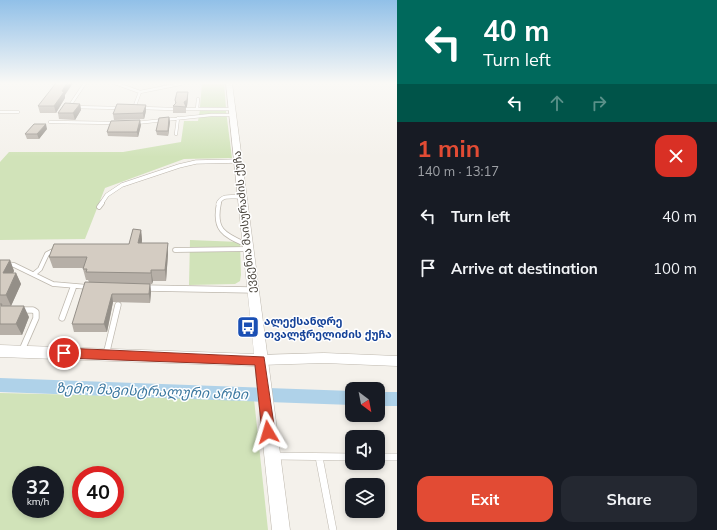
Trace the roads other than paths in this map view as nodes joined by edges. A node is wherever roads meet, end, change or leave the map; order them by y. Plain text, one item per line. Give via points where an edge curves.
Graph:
1 (117, 108) edge
2 (134, 108) joint
3 (231, 108) edge
4 (174, 109) edge
5 (186, 109) edge
6 (197, 109) joint
7 (0, 112) edge
8 (18, 112) dead end
9 (231, 112) junction
10 (178, 118) junction
11 (50, 122) dead end
12 (119, 123) edge
13 (134, 123) edge
14 (176, 134) dead end
15 (238, 161) junction
16 (241, 197) junction
17 (99, 207) dead end
18 (247, 247) junction
19 (62, 249) edge
20 (175, 250) dead end
21 (0, 263) edge
22 (34, 274) junction
23 (73, 286) junction
24 (96, 287) edge
25 (142, 288) edge
26 (252, 290) junction
27 (118, 305) dead end
28 (13, 310) edge
29 (62, 318) dead end
30 (0, 351) edge
31 (21, 352) junction
32 (106, 355) junction
33 (260, 360) junction
34 (397, 361) edge
35 (271, 456) junction
36 (319, 457) junction
37 (345, 457) edge
38 (385, 457) edge
39 (397, 457) edge
40 (280, 530) edge
41 (333, 530) edge

1 - 2 lane
2 - 4 lane
3 - 9 street, ევგენია მაისურაძის ქუჩა
5 - 6 lane
6 - 9 lane
7 - 8 lane
9 - 10 lane
9 - 15 street, ევგენია მაისურაძის ქუჩა
10 - 13 lane
10 - 14 lane
11 - 12 lane
15 - 16 street, ევგენია მაისურაძის ქუჩა
15 - 17 lane via 196,162 179,166 122,185 107,195
16 - 18 street, ევგენია მაისურაძის ქუჩა
16 - 18 lane via 228,196 218,201 218,226 226,236
18 - 20 lane
18 - 26 street, ევგენია მაისურაძის ქუჩა
19 - 22 lane via 55,249 47,254 40,269
21 - 22 lane via 21,266
22 - 23 lane via 47,282
23 - 24 lane
23 - 29 lane
25 - 26 lane
26 - 33 street, ევგენია მაისურაძის ქუჩა
27 - 32 lane
28 - 31 lane via 36,312 36,318
30 - 31 street
31 - 32 street
32 - 33 street
33 - 34 street via 324,358
33 - 35 street, ევგენია მაისურაძის ქუჩა
35 - 36 lane
35 - 40 street, ევგენია მაისურაძის ქუჩა
36 - 37 lane
36 - 41 lane
38 - 39 lane

